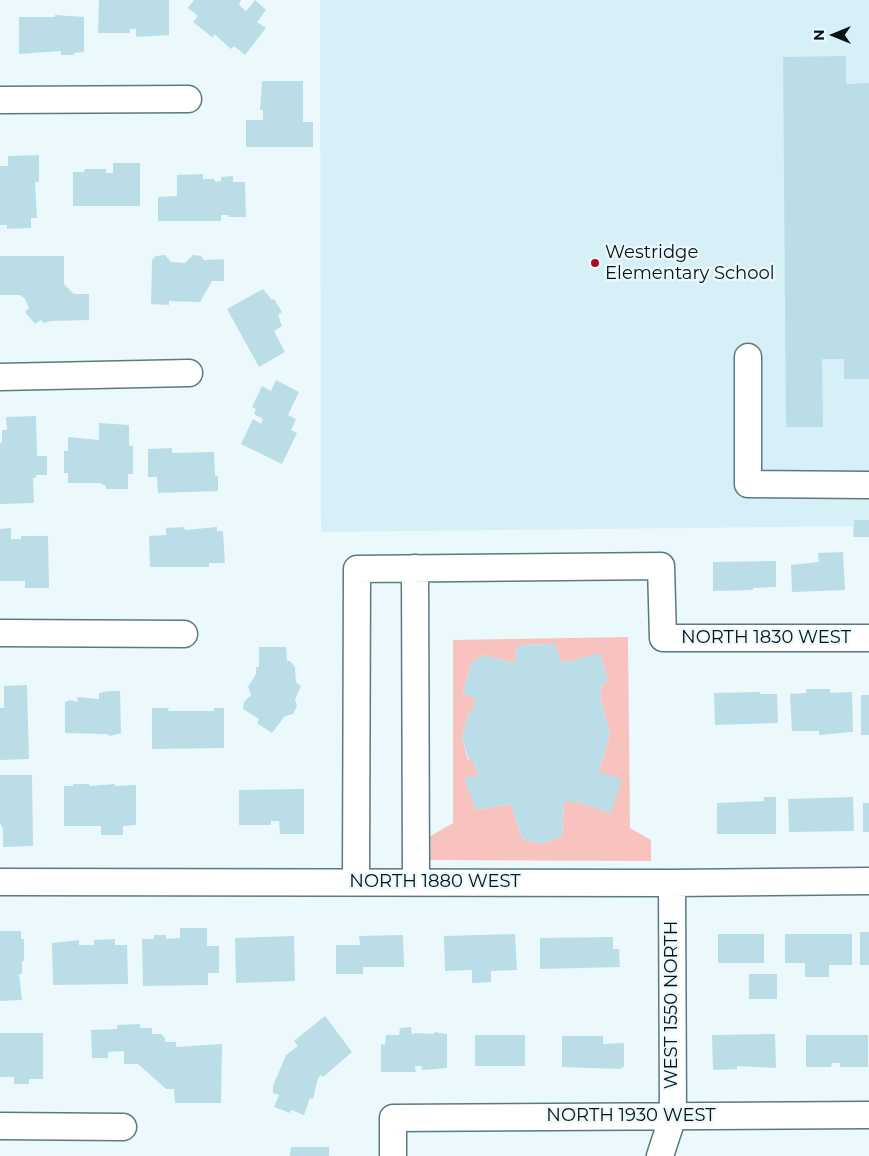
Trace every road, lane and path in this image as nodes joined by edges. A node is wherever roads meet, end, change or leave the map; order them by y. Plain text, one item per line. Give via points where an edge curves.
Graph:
1 (0, 100) edge
2 (188, 100) dead end
3 (748, 357) dead end
4 (189, 373) dead end
5 (0, 377) edge
6 (869, 485) edge
7 (415, 568) junction
8 (0, 633) edge
9 (184, 634) dead end
10 (869, 638) edge
11 (869, 881) edge
12 (0, 882) edge
13 (356, 882) junction
14 (416, 882) junction
15 (672, 883) junction
16 (869, 1115) edge
17 (672, 1116) junction
18 (0, 1126) edge
19 (123, 1127) dead end
20 (394, 1156) edge
21 (660, 1156) edge

1 - 2 street
3 - 6 street via 748,484
4 - 5 street
7 - 10 street, NORTH 1830 WEST via 661,566 663,638
7 - 13 street via 357,569
7 - 14 street
8 - 9 street
11 - 15 street, NORTH 1880 WEST
12 - 13 street, NORTH 1880 WEST
13 - 14 street, NORTH 1880 WEST
14 - 15 street, NORTH 1880 WEST
15 - 17 street, WEST 1550 NORTH
16 - 17 street, NORTH 1930 WEST
17 - 20 street, NORTH 1930 WEST via 393,1118
17 - 21 street, WEST 1550 NORTH
18 - 19 street

